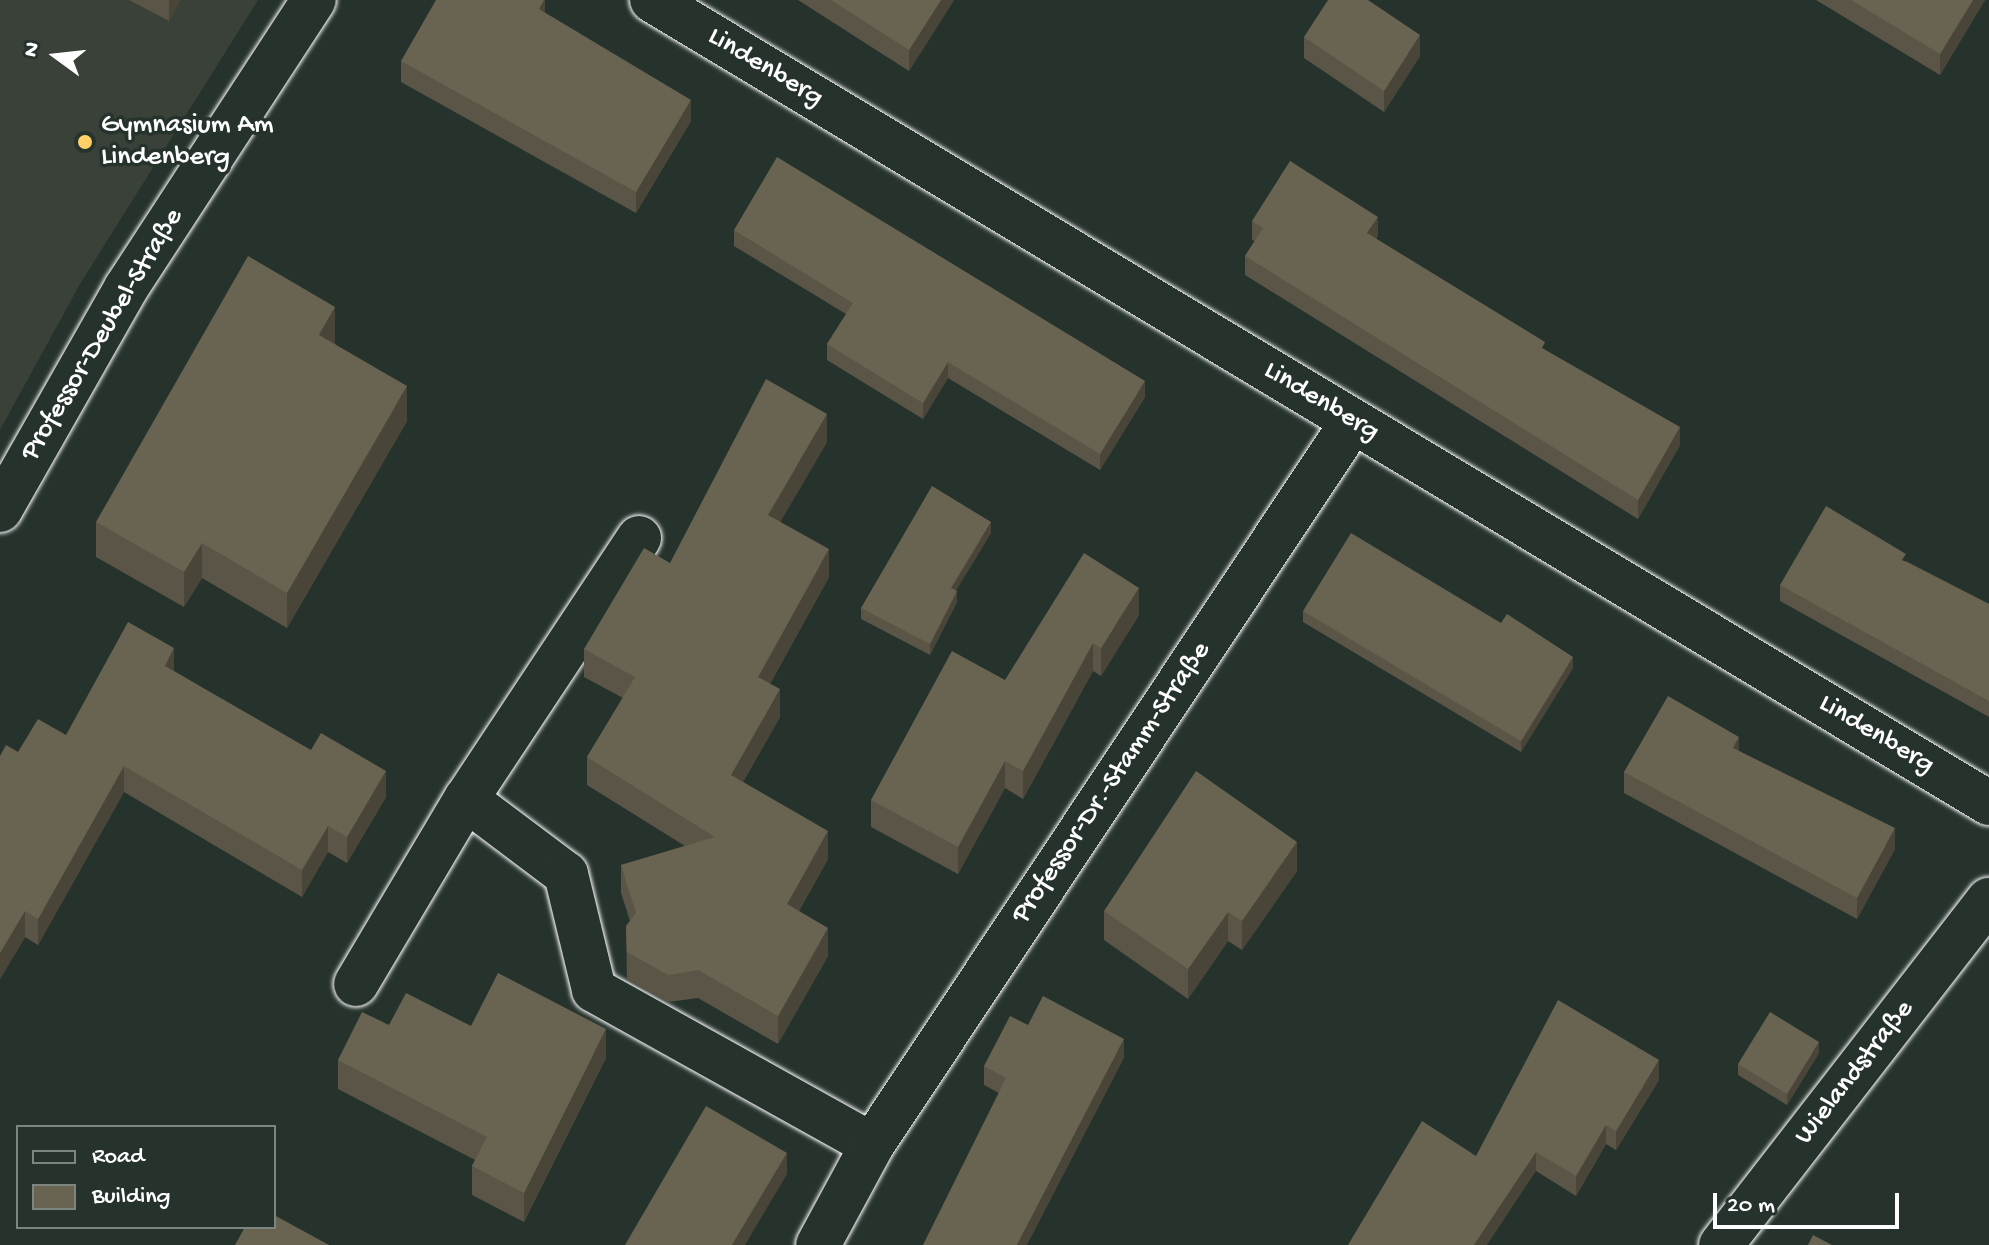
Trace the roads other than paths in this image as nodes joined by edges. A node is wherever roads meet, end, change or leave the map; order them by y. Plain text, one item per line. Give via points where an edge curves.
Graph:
1 (314, 0) edge
2 (652, 0) edge
3 (1353, 421) junction
4 (0, 510) edge
5 (639, 538) dead end
6 (466, 799) junction
7 (1989, 803) edge
8 (1989, 900) edge
9 (356, 984) dead end
10 (872, 1145) junction
11 (818, 1245) edge
12 (1721, 1245) edge

1 - 4 street, Professor-Deubel-Straße via 126,288
2 - 3 street, Lindenberg
3 - 7 street, Lindenberg
3 - 10 street, Professor-Dr.-Stamm-Straße
5 - 6 street
6 - 9 street
6 - 10 street via 566,874 594,990
8 - 12 street, Wielandstraße
10 - 11 street, Professor-Dr.-Stamm-Straße

